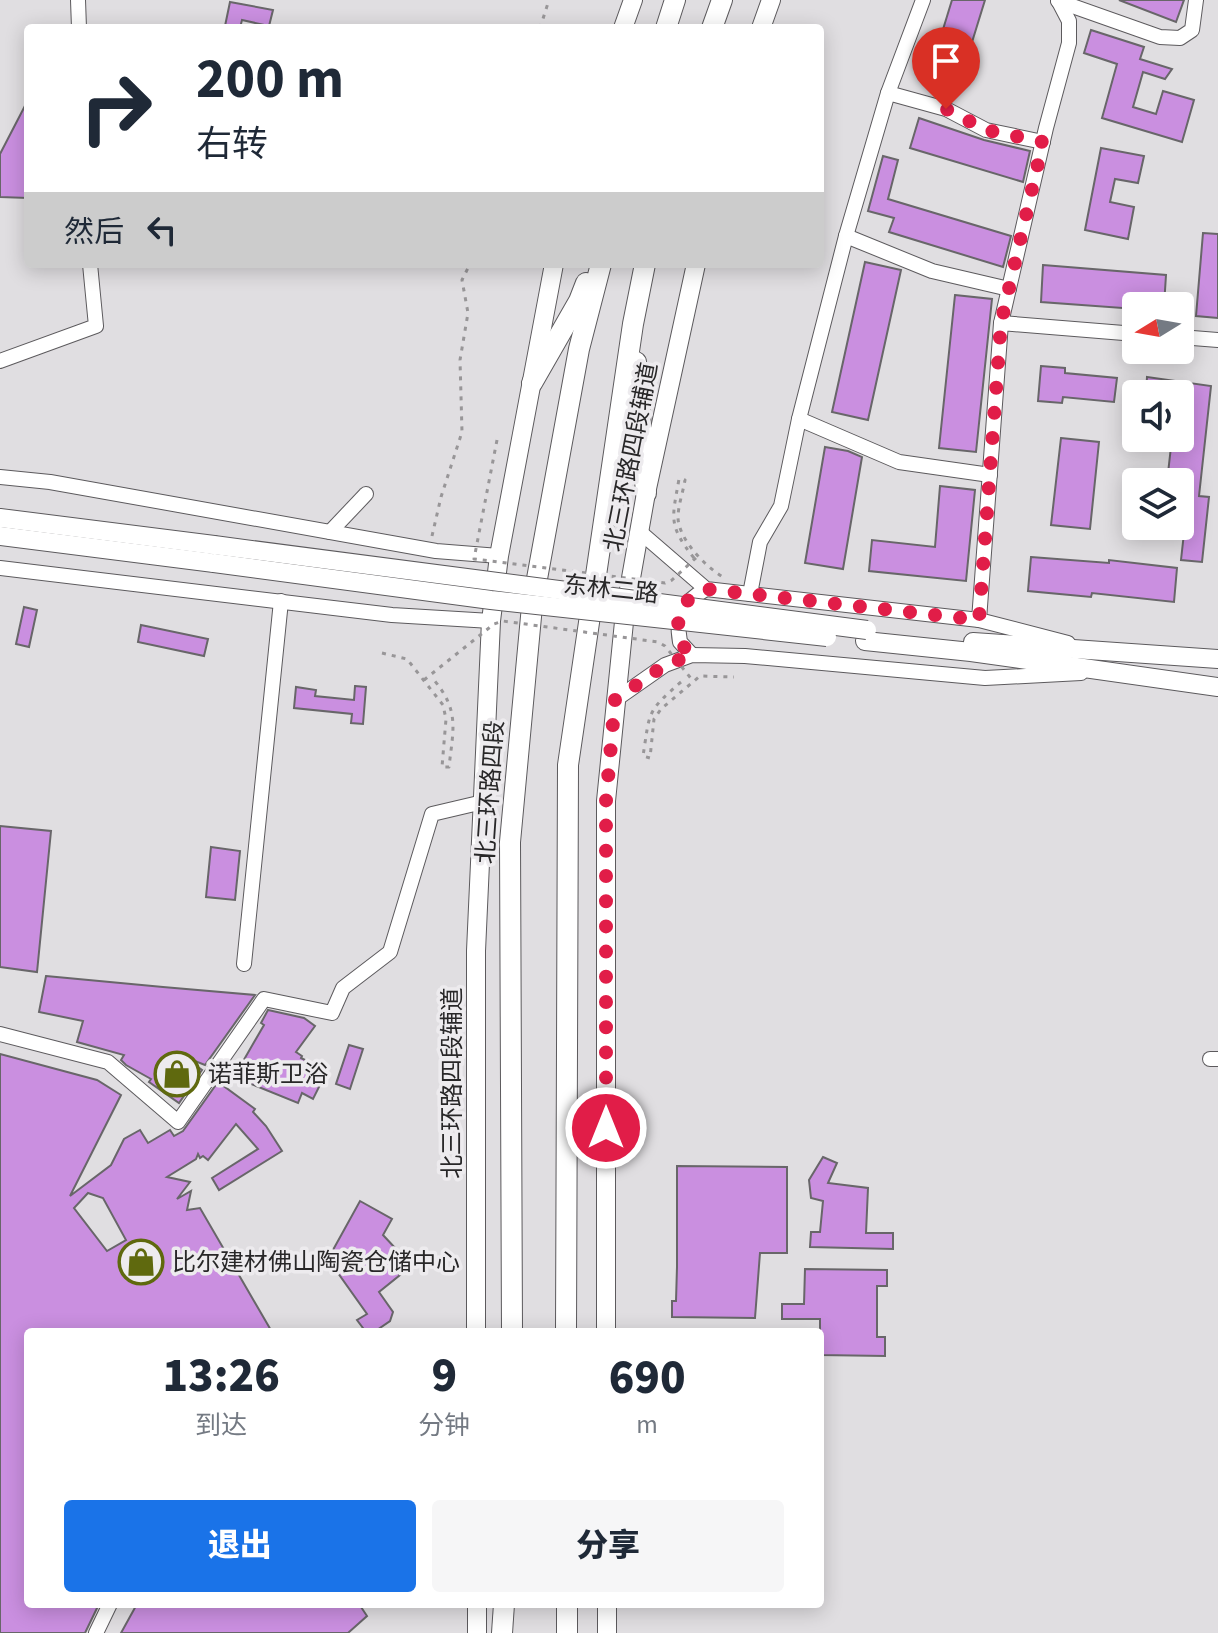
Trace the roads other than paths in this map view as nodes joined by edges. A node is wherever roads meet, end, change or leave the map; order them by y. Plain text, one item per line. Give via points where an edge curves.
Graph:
1 (78, 0) edge
2 (633, 0) edge
3 (675, 0) edge
4 (722, 0) edge
5 (771, 0) edge
6 (923, 0) edge
7 (1196, 0) edge
8 (1058, 1) edge
9 (79, 24) edge
10 (624, 24) edge
11 (667, 24) edge
12 (713, 24) edge
13 (762, 24) edge
14 (888, 93) junction
15 (1043, 142) junction
16 (846, 236) junction
17 (90, 268) edge
18 (553, 268) edge
19 (591, 268) edge
20 (600, 268) edge
21 (644, 268) edge
22 (695, 268) edge
23 (1009, 289) junction
24 (1001, 323) junction
25 (633, 324) junction
26 (1122, 333) edge
27 (1194, 338) edge
28 (1218, 340) edge
29 (0, 361) edge
30 (532, 383) junction
31 (799, 419) junction
32 (990, 475) junction
33 (0, 477) edge
34 (646, 493) junction
35 (366, 494) dead end
36 (0, 518) edge
37 (330, 532) junction
38 (640, 532) junction
39 (0, 536) edge
40 (214, 554) junction
41 (499, 556) junction
42 (0, 568) edge
43 (706, 589) junction
44 (750, 594) junction
45 (281, 601) junction
46 (979, 620) junction
47 (491, 621) junction
48 (866, 635) junction
49 (1095, 650) junction
50 (692, 655) junction
51 (1218, 659) edge
52 (1101, 672) junction
53 (1218, 687) edge
54 (615, 700) junction
55 (483, 802) junction
56 (244, 964) dead end
57 (0, 1034) edge
58 (476, 1328) edge
59 (512, 1328) edge
60 (566, 1328) edge
61 (606, 1328) edge
62 (108, 1608) edge
63 (477, 1608) edge
64 (504, 1608) edge
65 (514, 1608) edge
66 (567, 1608) edge
67 (607, 1608) edge
68 (96, 1633) edge
69 (477, 1633) edge
70 (502, 1633) edge
71 (514, 1633) edge
72 (567, 1633) edge
73 (607, 1633) edge

1 - 9 street
2 - 10 main road
3 - 11 highway
4 - 12 highway
5 - 13 main road
6 - 14 street
7 - 8 street via 1192,30 1180,38 1160,37
8 - 15 street via 1069,21 1069,43
14 - 15 street via 946,109 986,130
14 - 16 street
15 - 23 street
16 - 23 street via 932,271
16 - 31 street
17 - 29 street via 96,326
18 - 30 main road, 北三环路四段辅道
19 - 30 highway via 579,301
20 - 59 highway, 北三环路四段 via 579,349 532,606 510,842
21 - 25 highway
22 - 34 main road, 北三环路四段辅道
23 - 24 street
24 - 26 street
24 - 32 street
25 - 34 highway
25 - 60 highway via 568,765
27 - 28 street
30 - 41 main road, 北三环路四段辅道
31 - 32 street via 899,462
31 - 44 street via 781,506 760,542
32 - 46 street
33 - 37 street
34 - 38 main road, 北三环路四段辅道
35 - 37 street
36 - 40 main road, 东林二路
37 - 41 street
38 - 43 street
38 - 54 main road, 北三环路四段辅道
39 - 40 main road, 东林二路
40 - 48 main road, 东林二路, bridge
41 - 47 main road, 北三环路四段辅道
42 - 45 street
43 - 44 street
43 - 50 street via 684,603 680,615 680,642
44 - 46 street
45 - 47 street
45 - 56 street
46 - 49 street
47 - 55 main road, 北三环路四段辅道
48 - 49 main road, 东林二路
48 - 52 main road, 东林二路
49 - 51 main road, 东林二路
50 - 52 street via 985,678
50 - 54 street via 665,665
52 - 53 main road, 东林二路
54 - 61 main road, 北三环路四段辅道 via 606,801
55 - 57 street via 432,814 390,952 343,988 332,1013 264,999 178,1122 108,1062
55 - 58 main road, 北三环路四段辅道 via 476,951
62 - 68 street
63 - 69 main road
64 - 70 highway
65 - 71 highway
66 - 72 highway
67 - 73 main road

